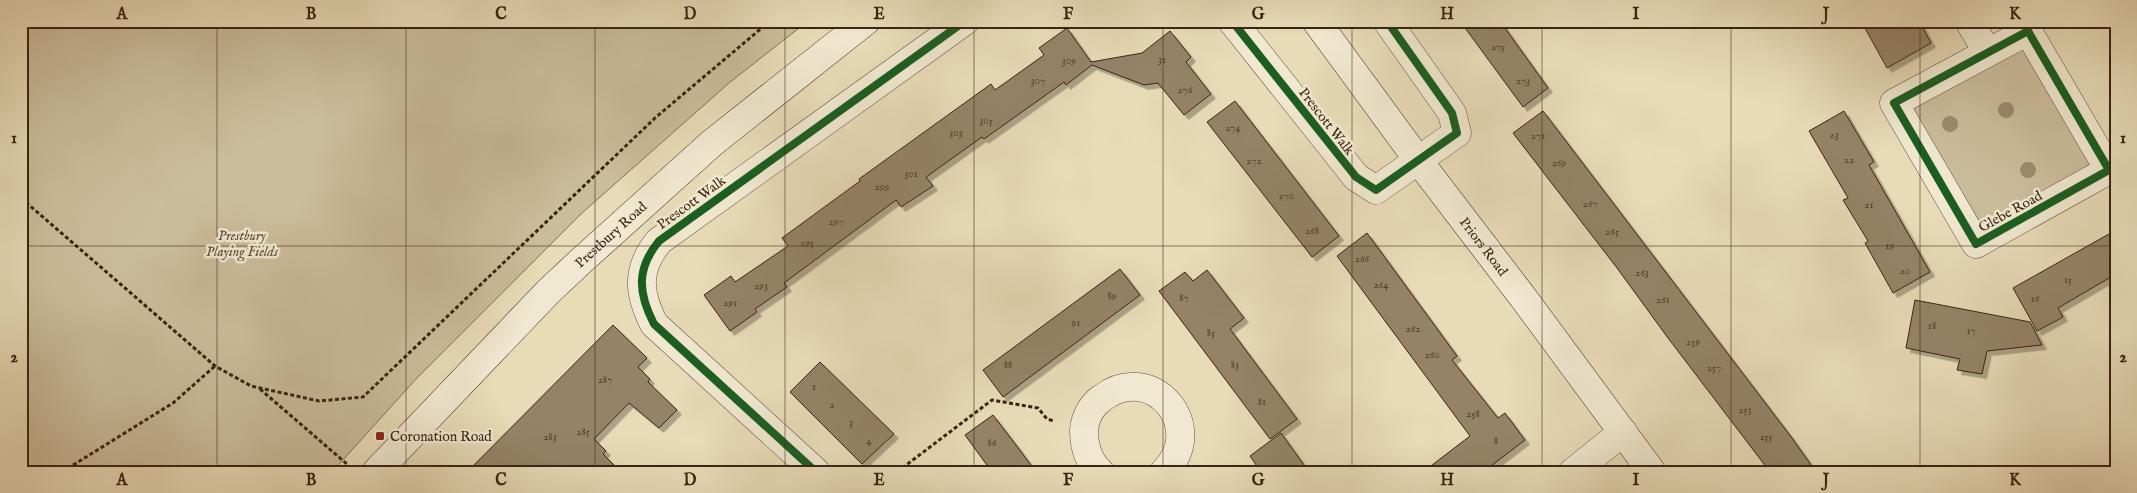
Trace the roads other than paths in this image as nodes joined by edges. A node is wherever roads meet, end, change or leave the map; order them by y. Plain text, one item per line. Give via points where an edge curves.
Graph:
1 (866, 21) edge
2 (965, 21) edge
3 (1232, 21) edge
4 (1316, 21) edge
5 (1387, 21) edge
6 (1969, 21) edge
7 (1987, 52) junction
8 (1418, 160) junction
9 (1623, 432) junction
10 (381, 470) edge
11 (816, 472) edge
12 (1100, 472) edge
13 (1164, 472) edge
14 (1573, 472) edge
15 (1652, 472) edge

1 - 10 street, Prestbury Road via 712,143 581,261
2 - 11 street, Prescott Walk via 659,241 644,264 642,288 648,314 654,324
3 - 8 street, Prescott Walk via 1356,177 1376,190
4 - 8 street, Priors Road
5 - 8 street via 1452,114 1457,133
6 - 7 street
7 - 7 street, Glebe Road via 2028,31 2109,170 1976,244 1894,103
8 - 9 street, Priors Road
9 - 14 street
9 - 15 street, Priors Road
12 - 13 street via 1088,456 1084,441 1089,413 1109,393 1136,386 1162,397 1173,408 1179,421 1182,435 1179,451

